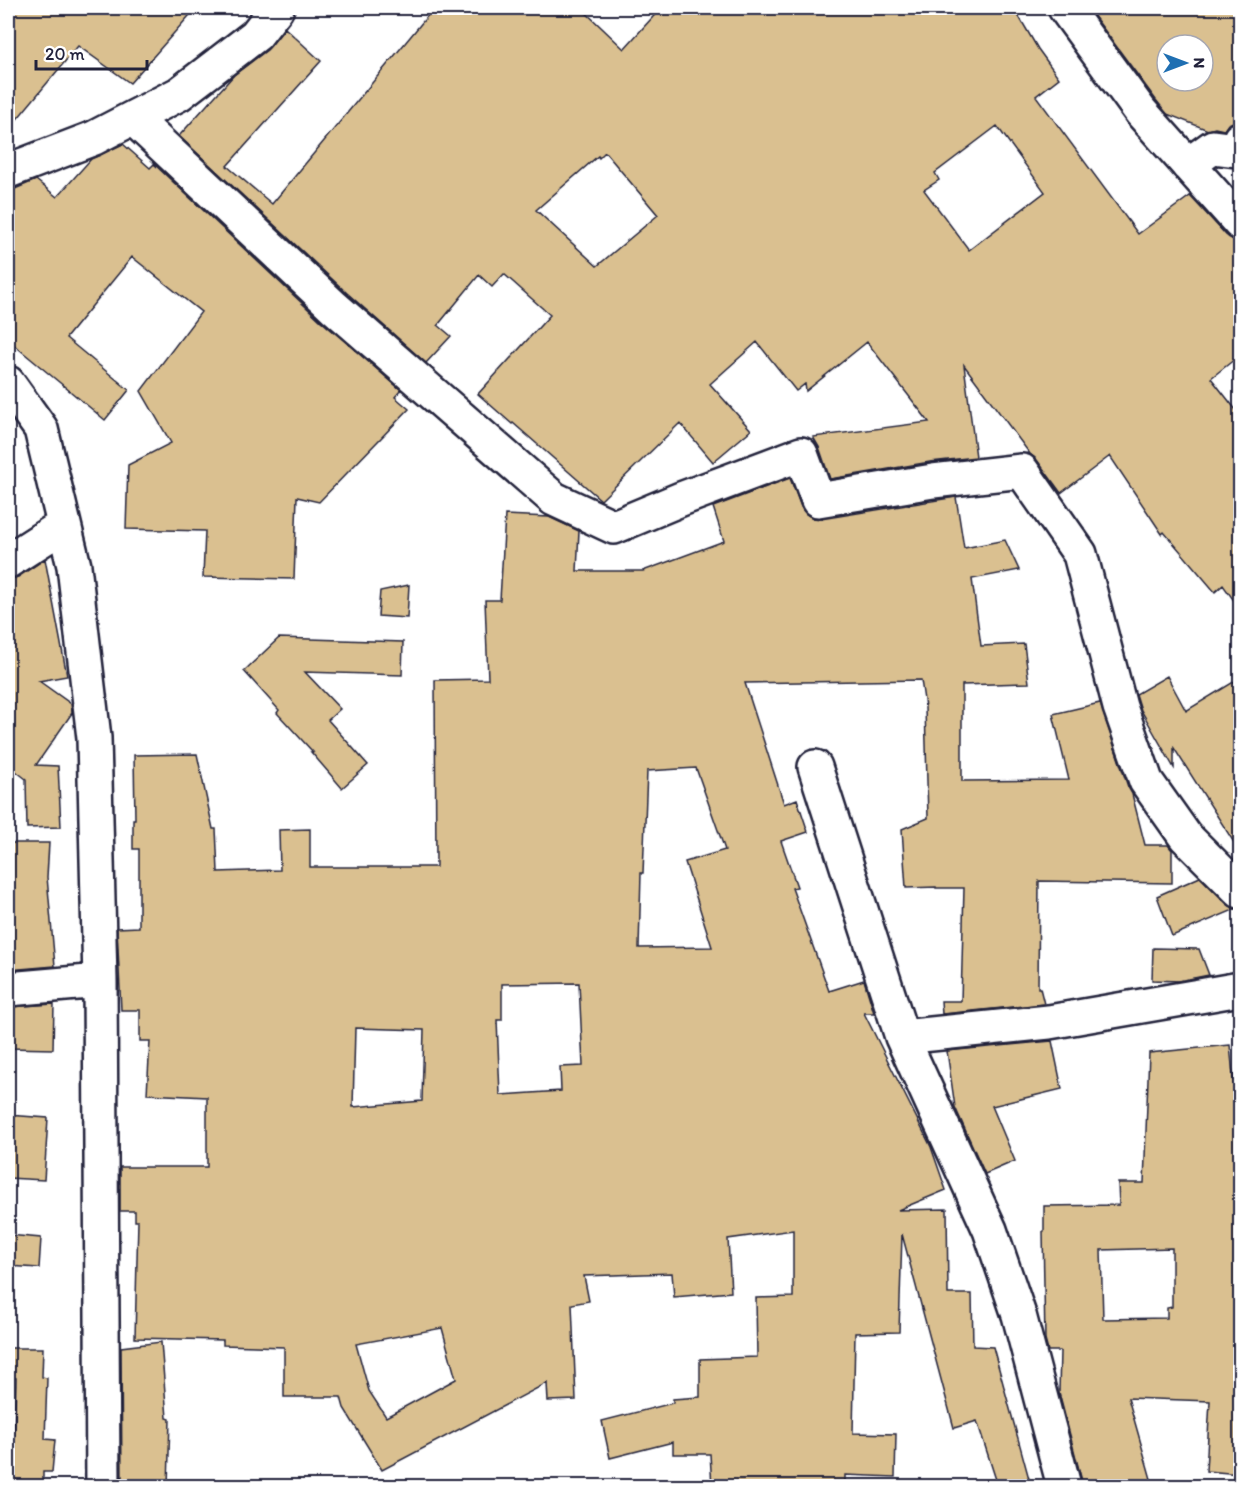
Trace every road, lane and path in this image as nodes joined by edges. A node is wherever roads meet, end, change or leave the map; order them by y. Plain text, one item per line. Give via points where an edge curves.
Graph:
1 (277, 8) edge
2 (1065, 8) edge
3 (133, 118) junction
4 (1240, 139) edge
5 (1188, 165) junction
6 (8, 171) edge
7 (1240, 223) edge
8 (8, 383) edge
9 (64, 525) junction
10 (8, 561) edge
11 (815, 766) dead end
12 (1240, 891) edge
13 (100, 981) junction
14 (8, 989) edge
15 (1240, 989) edge
16 (902, 1037) junction
17 (103, 1486) edge
18 (1064, 1486) edge

1 - 3 street via 256,35 179,94
2 - 5 street via 1141,112
3 - 6 street via 94,138
3 - 12 street via 334,307 554,499 614,527 801,454 818,500 1022,471 1080,554 1120,707 1146,781 1185,836
4 - 5 street via 1236,150 1213,147
5 - 7 street
8 - 9 street via 41,429
9 - 10 street
9 - 13 street via 74,566 94,738
11 - 16 street
13 - 14 street
13 - 17 street
15 - 16 street via 1049,1022
16 - 18 street via 990,1230 1018,1315

